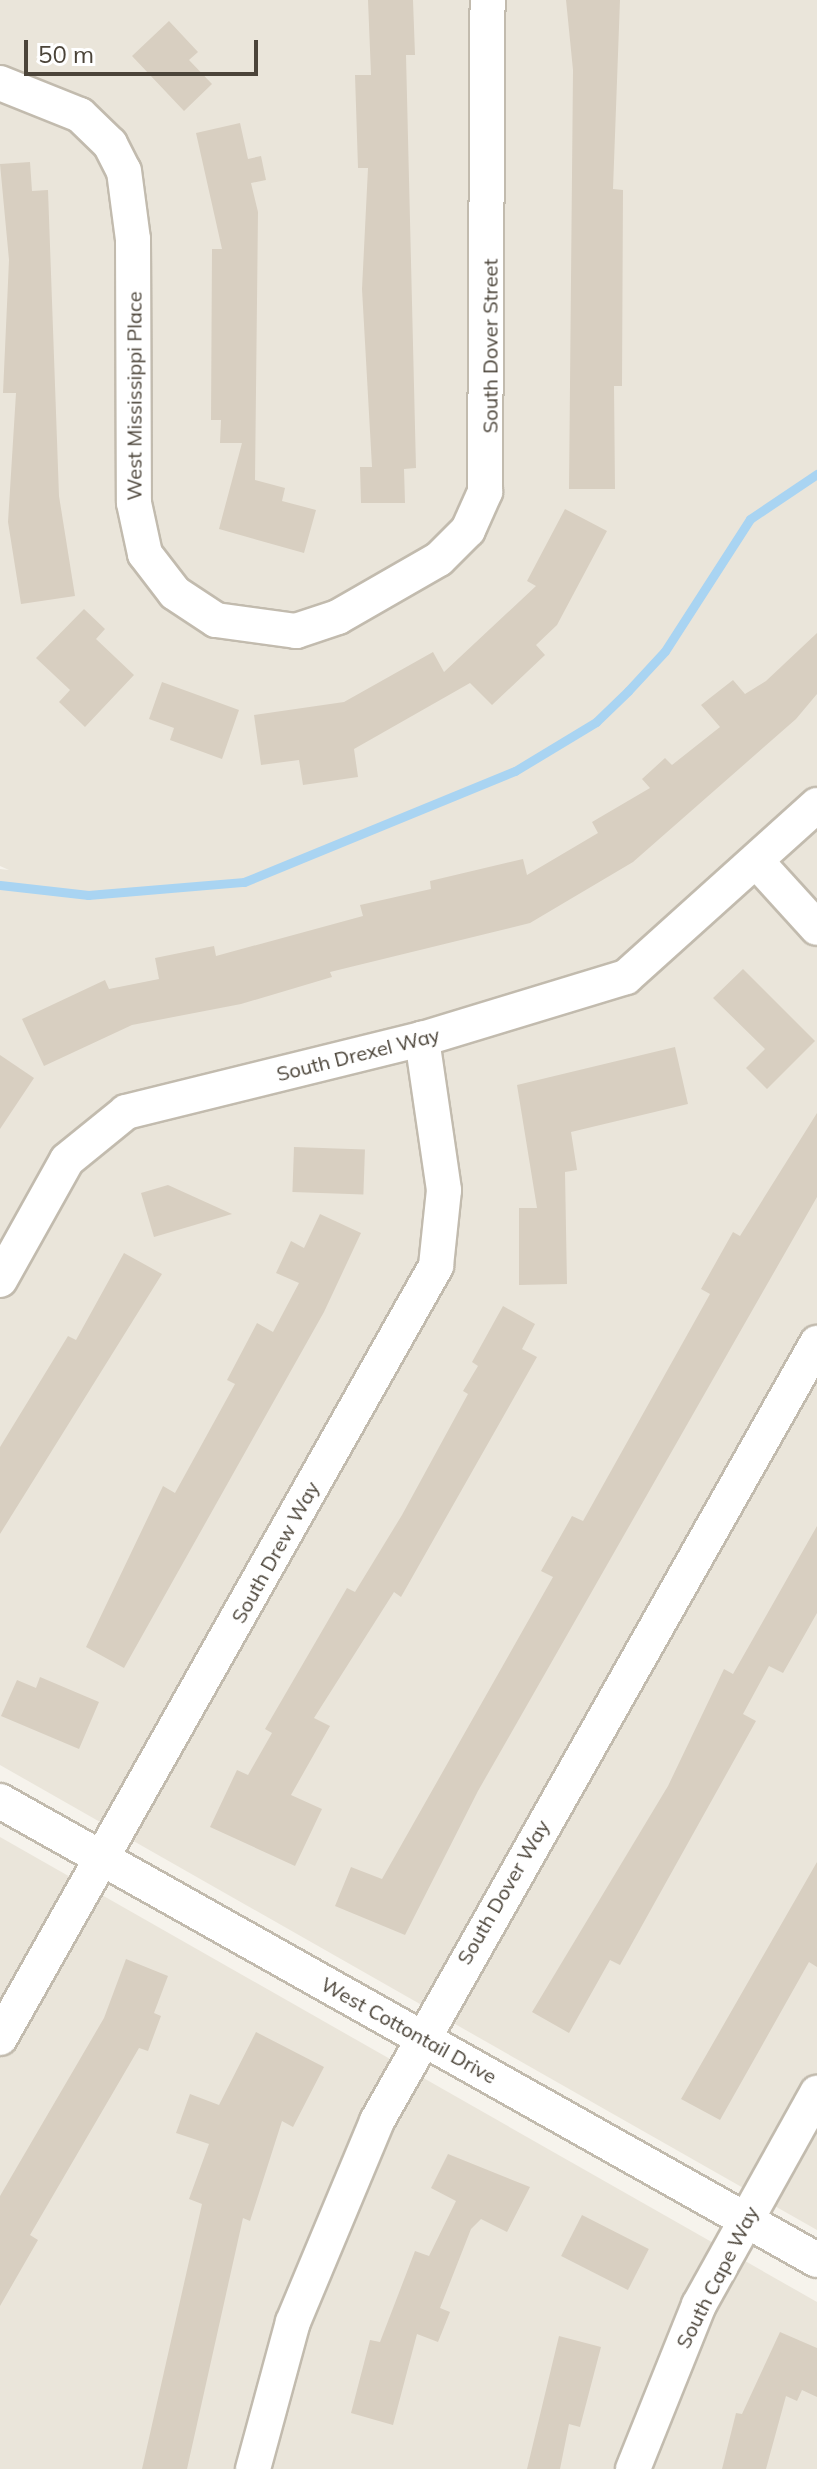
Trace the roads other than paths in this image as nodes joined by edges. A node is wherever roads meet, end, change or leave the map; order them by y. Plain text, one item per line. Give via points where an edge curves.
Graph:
1 (488, 0) edge
2 (0, 83) edge
3 (338, 617) joint
4 (817, 805) edge
5 (757, 862) junction
6 (817, 928) edge
7 (422, 1039) junction
8 (0, 1280) edge
9 (817, 1343) edge
10 (0, 1801) edge
11 (102, 1859) junction
12 (420, 2037) junction
13 (0, 2038) edge
14 (817, 2093) edge
15 (746, 2219) junction
16 (817, 2260) edge
17 (253, 2469) edge
18 (633, 2469) edge

1 - 3 street, South Dover Street via 485,492 475,520 445,554
2 - 3 street, West Mississippi Place via 80,115 110,144 124,171 132,215 135,516 153,567 191,606 229,625 277,634
4 - 5 street, South Drexel Way
5 - 6 street
5 - 7 street, South Drexel Way via 626,977
7 - 8 street, South Drexel Way via 126,1112 67,1160
7 - 11 street, South Drew Way via 444,1190 436,1266
9 - 12 street, South Dover Way
10 - 11 street, West Cottontail Drive
11 - 12 street, West Cottontail Drive
11 - 13 street, South Drew Way
12 - 15 street, West Cottontail Drive
12 - 17 street, South Dover Way via 317,2253
14 - 15 street, South Cape Way
15 - 16 street, West Cottontail Drive
15 - 18 street, South Cape Way via 699,2305

